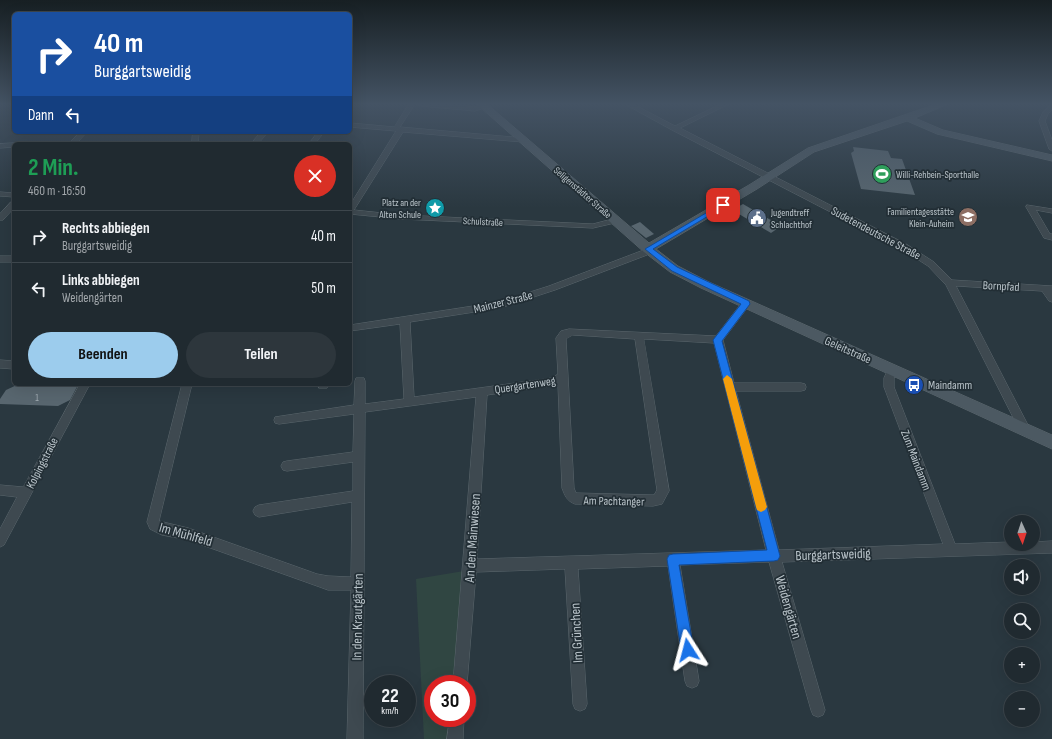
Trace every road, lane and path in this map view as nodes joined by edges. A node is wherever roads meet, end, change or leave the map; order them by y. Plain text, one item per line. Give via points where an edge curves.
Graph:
1 (393, 138) edge
2 (506, 138) edge
3 (695, 138) edge
4 (843, 138) edge
5 (969, 138) edge
6 (1048, 138) edge
7 (523, 140) joint
8 (0, 146) edge
9 (12, 146) edge
10 (1002, 146) junction
11 (1052, 149) edge
12 (1052, 154) edge
13 (1052, 158) edge
14 (769, 176) junction
15 (0, 194) edge
16 (12, 194) edge
17 (12, 206) edge
18 (352, 209) edge
19 (1052, 211) edge
20 (352, 212) edge
21 (0, 218) edge
22 (616, 220) junction
23 (1052, 237) edge
24 (648, 249) junction
25 (0, 259) edge
26 (12, 259) edge
27 (950, 283) junction
28 (1048, 288) edge
29 (1052, 299) edge
30 (746, 304) junction
31 (405, 320) junction
32 (352, 328) edge
33 (639, 336) junction
34 (718, 340) junction
35 (0, 364) edge
36 (12, 365) edge
37 (893, 370) junction
38 (563, 376) junction
39 (360, 381) dead end
40 (84, 386) edge
41 (187, 386) edge
42 (730, 387) junction
43 (801, 387) dead end
44 (482, 392) junction
45 (409, 402) junction
46 (359, 409) junction
47 (279, 420) dead end
48 (1025, 430) junction
49 (1052, 442) edge
50 (359, 456) junction
51 (287, 466) dead end
52 (0, 490) edge
53 (27, 493) junction
54 (358, 496) junction
55 (259, 511) dead end
56 (0, 541) edge
57 (1052, 547) edge
58 (951, 550) junction
59 (774, 556) junction
60 (673, 559) junction
61 (571, 563) junction
62 (470, 566) junction
63 (357, 584) junction
64 (461, 675) edge
65 (692, 681) dead end
66 (580, 704) dead end
67 (818, 710) dead end
68 (456, 727) edge
69 (355, 739) edge
70 (455, 739) edge

1 - 18 street
2 - 7 street
3 - 14 street, Sudetendeutsche Straße
4 - 14 street via 799,156
5 - 10 street
6 - 11 street
7 - 22 street, Seligenstädter Straße
8 - 9 street
10 - 12 street
10 - 13 street
14 - 24 street
14 - 27 street, Sudetendeutsche Straße via 912,251 931,264
15 - 16 street
17 - 21 street
19 - 23 street via 1030,206 1047,236
20 - 22 street, Schulstraße via 593,226
22 - 24 street, Seligenstädter Straße
24 - 30 street, Geleitstraße via 674,269
24 - 31 street, Mainzer Straße via 514,301 487,308
25 - 26 street
27 - 28 street, Bornpfad
27 - 48 street, Sudetendeutsche Straße
28 - 29 street
30 - 34 street
30 - 37 street, Geleitstraße
31 - 32 street, Mainzer Straße
31 - 45 street
33 - 34 street, Quergartenweg
33 - 38 street, Quergartenweg via 573,332 564,334 561,338
33 - 38 street, Am Pachtanger via 663,491 658,500 578,500 572,497 568,488
34 - 42 street, Weidengärten
35 - 36 street
37 - 48 street, Geleitstraße
37 - 58 street, Zum Maindamm via 889,378 889,387
38 - 44 street, Quergartenweg via 554,382
39 - 46 street, In den Krautgärten
40 - 53 street, Kolpingstraße
41 - 63 street, Im Mühlfeld via 154,525 188,534 317,580
42 - 43 street
42 - 59 street, Weidengärten
44 - 45 street, Quergartenweg
44 - 62 street, An den Mainwiesen
45 - 46 street, Quergartenweg
46 - 47 street
46 - 50 street, In den Krautgärten
48 - 49 street, Geleitstraße
50 - 51 street
50 - 54 street, In den Krautgärten
52 - 53 street
53 - 56 street, Kolpingstraße
54 - 55 street
54 - 63 street, In den Krautgärten
57 - 58 street, Burggartsweidig
58 - 59 street, Burggartsweidig
59 - 60 street, Burggartsweidig
59 - 67 street, Weidengärten
60 - 61 street, Burggartsweidig
60 - 65 street
61 - 62 street, Burggartsweidig
61 - 66 street, Im Grünchen
62 - 64 street, An den Mainwiesen
63 - 69 street, In den Krautgärten
68 - 70 street

